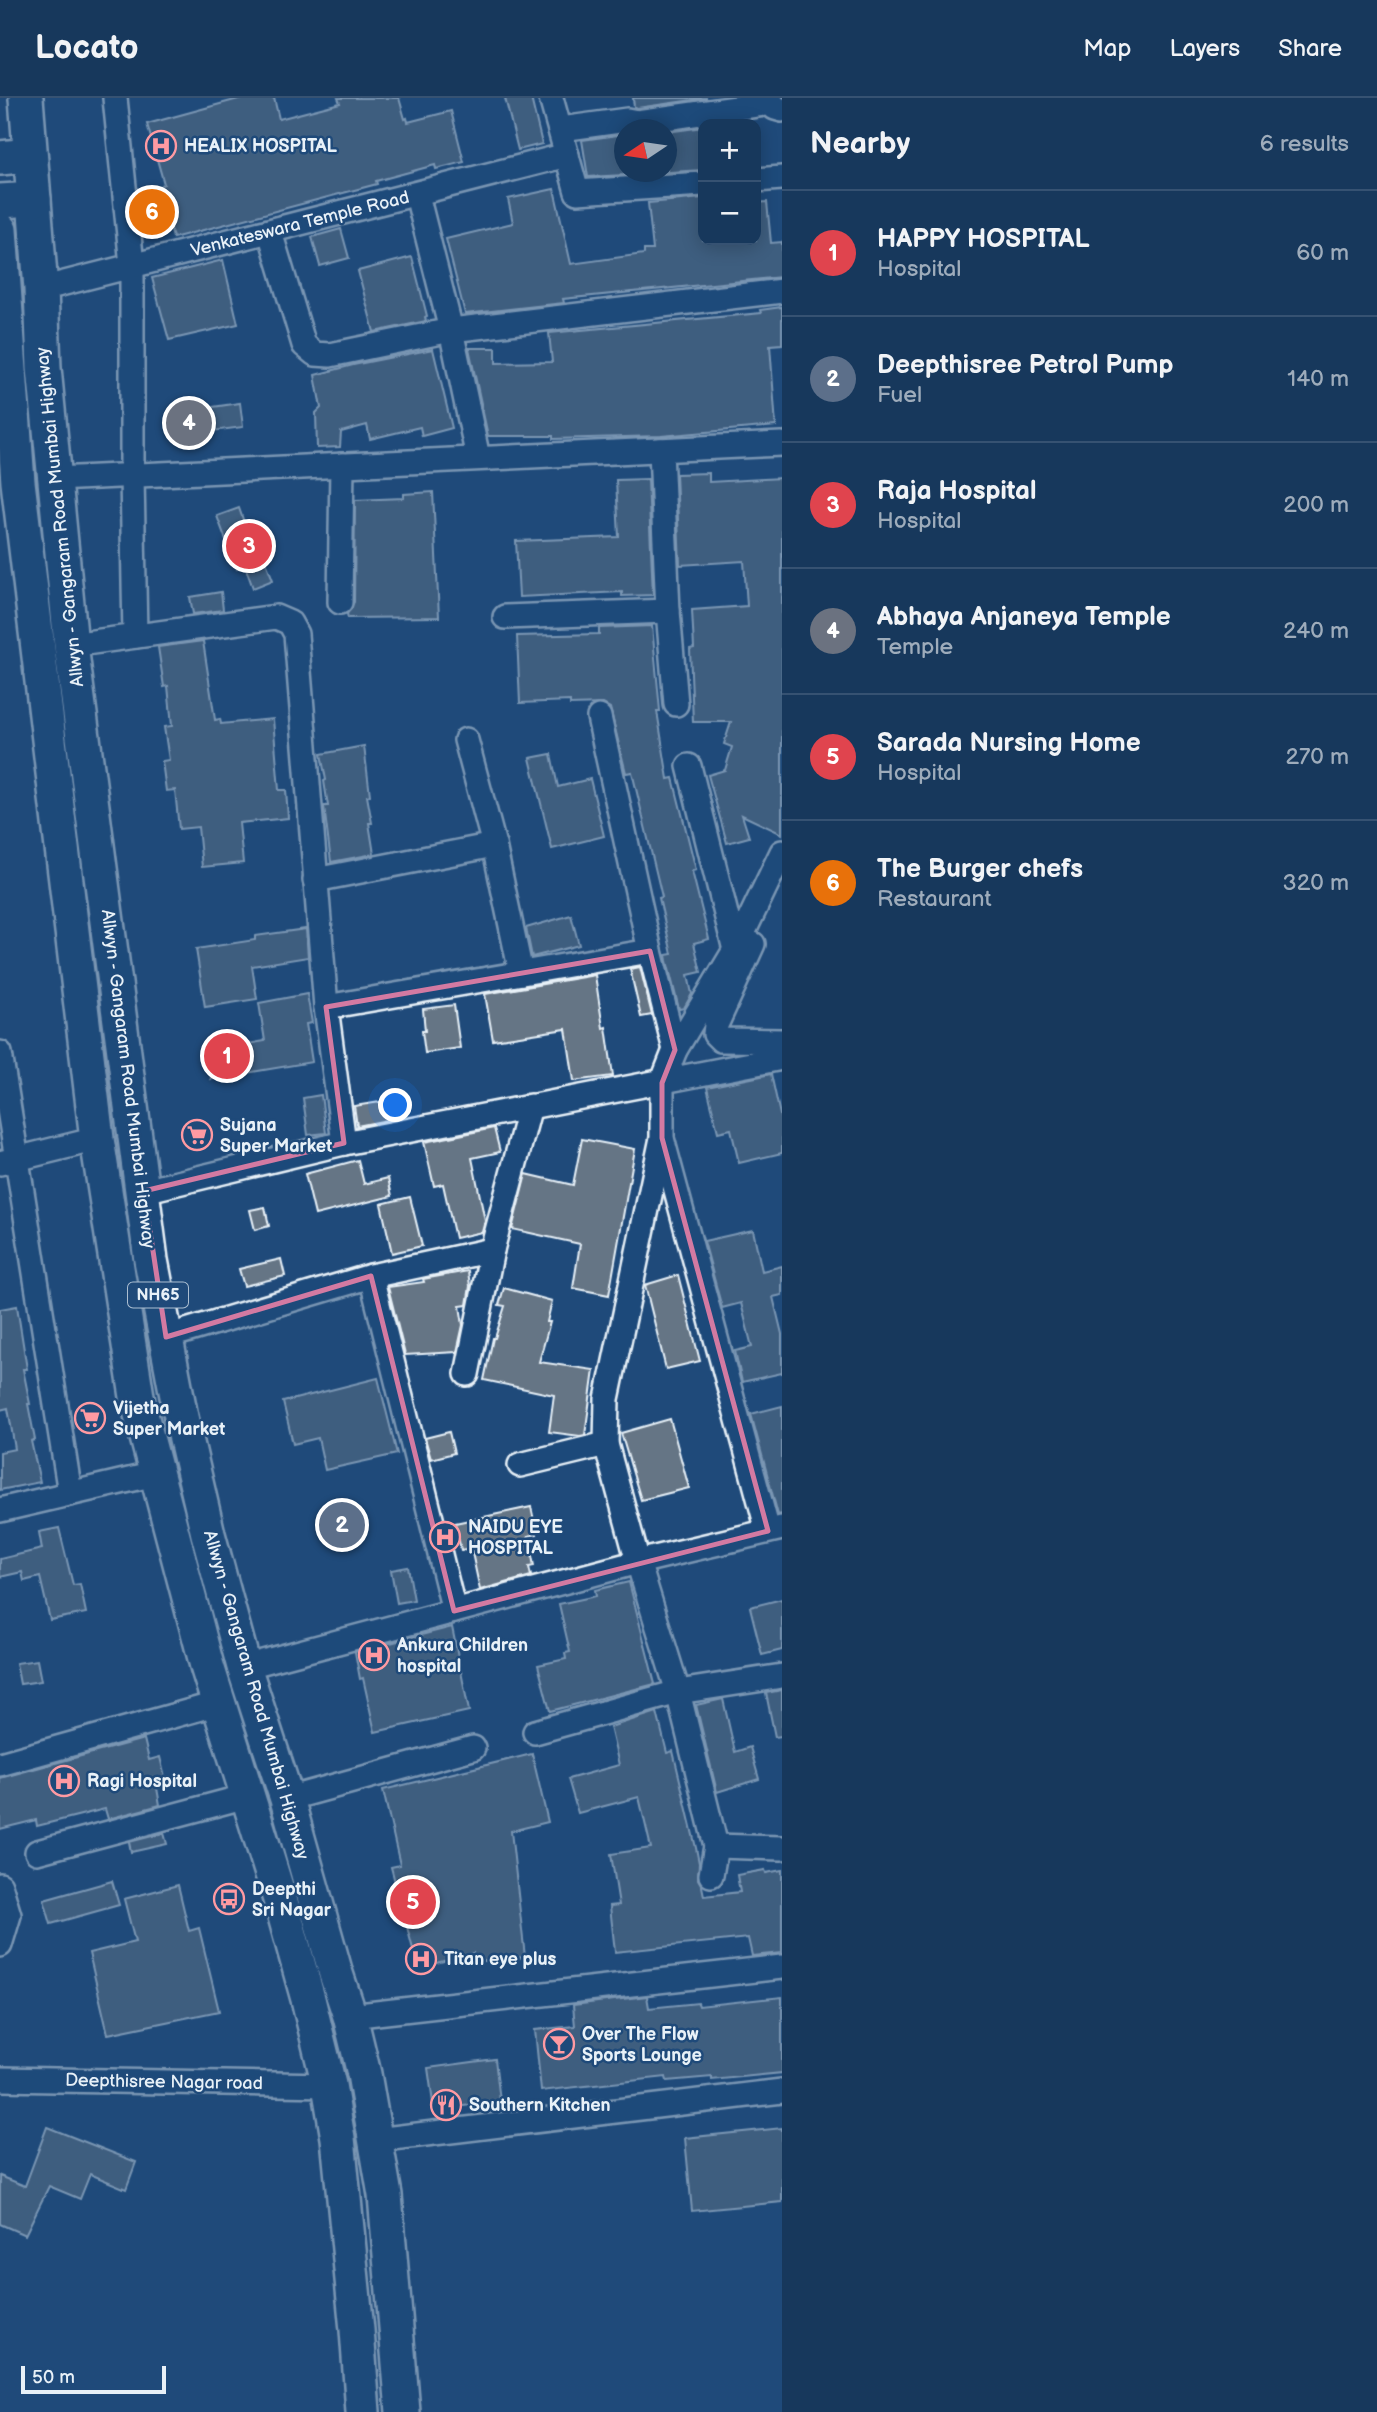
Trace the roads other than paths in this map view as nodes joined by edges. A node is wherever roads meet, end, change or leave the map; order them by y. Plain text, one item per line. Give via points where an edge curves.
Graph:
1 (26, 98) edge
2 (551, 98) edge
3 (121, 100) edge
4 (775, 104) edge
5 (561, 129) junction
6 (567, 155) junction
7 (15, 157) edge
8 (782, 178) edge
9 (761, 180) edge
10 (698, 184) edge
11 (417, 195) junction
12 (34, 199) junction
13 (0, 201) edge
14 (270, 232) junction
15 (1, 246) edge
16 (132, 264) junction
17 (41, 289) junction
18 (782, 291) edge
19 (451, 330) junction
20 (782, 444) edge
21 (661, 450) junction
22 (478, 458) junction
23 (342, 465) junction
24 (132, 476) junction
25 (56, 479) junction
26 (9, 482) edge
27 (340, 602) dead end
28 (668, 611) junction
29 (505, 617) dead end
30 (135, 636) junction
31 (71, 645) junction
32 (677, 704) dead end
33 (599, 717) dead end
34 (466, 740) dead end
35 (689, 766) dead end
36 (494, 845) junction
37 (782, 852) edge
38 (315, 880) junction
39 (776, 891) edge
40 (745, 940) junction
41 (650, 951) junction
42 (521, 972) junction
43 (326, 1007) junction
44 (782, 1041) edge
45 (675, 1050) junction
46 (0, 1053) edge
47 (782, 1058) edge
48 (662, 1083) junction
49 (530, 1106) junction
50 (662, 1138) junction
51 (97, 1139) junction
52 (344, 1143) junction
53 (8, 1161) edge
54 (144, 1191) junction
55 (492, 1250) junction
56 (372, 1276) junction
57 (166, 1337) junction
58 (467, 1374) dead end
59 (606, 1444) junction
60 (520, 1465) dead end
61 (155, 1474) junction
62 (70, 1493) junction
63 (0, 1510) edge
64 (775, 1530) edge
65 (638, 1562) junction
66 (454, 1611) junction
67 (244, 1667) junction
68 (782, 1676) edge
69 (678, 1692) junction
70 (219, 1703) junction
71 (535, 1732) dead end
72 (473, 1748) dead end
73 (0, 1764) edge
74 (247, 1796) junction
75 (287, 1799) junction
76 (716, 1846) junction
77 (782, 1848) edge
78 (37, 1852) dead end
79 (712, 1875) dead end
80 (0, 1885) edge
81 (0, 1944) edge
82 (782, 1968) edge
83 (350, 2016) junction
84 (0, 2079) edge
85 (329, 2085) junction
86 (782, 2091) edge
87 (376, 2140) junction
88 (399, 2355) junction
89 (359, 2357) junction
90 (402, 2402) edge
91 (363, 2403) edge

1 - 7 highway, Allwyn - Gangaram Road Mumbai Highway / NH65
2 - 5 street
3 - 16 street
4 - 5 street
5 - 6 street
6 - 10 street via 577,192
6 - 11 street, Venkateswara Temple Road
7 - 12 highway, Allwyn - Gangaram Road Mumbai Highway / NH65
8 - 9 street
11 - 14 street, Venkateswara Temple Road
11 - 19 street
12 - 13 highway
12 - 17 highway, Allwyn - Gangaram Road Mumbai Highway / NH65
14 - 16 street, Venkateswara Temple Road
14 - 19 street via 304,345 314,354 330,355
15 - 26 highway, Allwyn - Gangaram Road Mumbai Highway / NH65
16 - 17 street, Venkateswara Temple Road
16 - 24 street
17 - 25 highway, Allwyn - Gangaram Road Mumbai Highway / NH65
18 - 19 street
19 - 22 street
20 - 21 street
21 - 22 street
21 - 28 street
22 - 23 street
23 - 24 street
23 - 27 street
24 - 25 street
24 - 30 street
25 - 31 highway, Allwyn - Gangaram Road Mumbai Highway / NH65
26 - 51 highway, Allwyn - Gangaram Road Mumbai Highway / NH65
28 - 29 street
28 - 32 street
30 - 31 street
30 - 38 street via 276,617 290,623 296,634
31 - 54 highway, Allwyn - Gangaram Road Mumbai Highway / NH65
33 - 41 street
34 - 36 street
35 - 40 street
36 - 38 street
36 - 42 street
37 - 39 street
38 - 43 street
39 - 40 street
40 - 44 street via 715,1034 721,1040
40 - 45 street
41 - 42 street
41 - 45 street
42 - 43 street
43 - 52 street
45 - 48 street
46 - 53 street
47 - 48 street
48 - 49 street
48 - 50 street
49 - 52 street
49 - 55 street
50 - 59 street via 607,1399
50 - 64 street
51 - 53 street
51 - 61 highway, Allwyn - Gangaram Road Mumbai Highway / NH65 via 138,1403
52 - 54 street
53 - 62 street
54 - 57 highway, Allwyn - Gangaram Road Mumbai Highway / NH65
55 - 56 street
55 - 58 street
56 - 57 street
56 - 66 street
57 - 67 highway, Allwyn - Gangaram Road Mumbai Highway / NH65 via 193,1468
59 - 60 street
59 - 65 street
61 - 62 street
61 - 70 highway, Allwyn - Gangaram Road Mumbai Highway / NH65
62 - 63 street
64 - 65 street
65 - 66 street
65 - 69 street
66 - 67 street
67 - 75 highway, Allwyn - Gangaram Road Mumbai Highway / NH65
68 - 69 street
69 - 71 street
69 - 76 street
70 - 73 street
70 - 74 highway, Allwyn - Gangaram Road Mumbai Highway / NH65
72 - 75 street
74 - 78 street
74 - 85 highway, Allwyn - Gangaram Road Mumbai Highway / NH65 via 309,1999
75 - 83 highway, Allwyn - Gangaram Road Mumbai Highway / NH65
76 - 77 street
76 - 79 street
80 - 81 street via 9,1916
82 - 83 street
83 - 87 highway, Allwyn - Gangaram Road Mumbai Highway / NH65
84 - 85 street, Deepthisree Nagar road
85 - 89 highway, Allwyn - Gangaram Road Mumbai Highway / NH65
86 - 87 street
87 - 88 highway, Allwyn - Gangaram Road Mumbai Highway / NH65 via 386,2195
88 - 89 highway
88 - 90 highway, Allwyn - Gangaram Road Mumbai Highway / NH65
89 - 91 highway, Allwyn - Gangaram Road Mumbai Highway / NH65
90 - 91 highway

